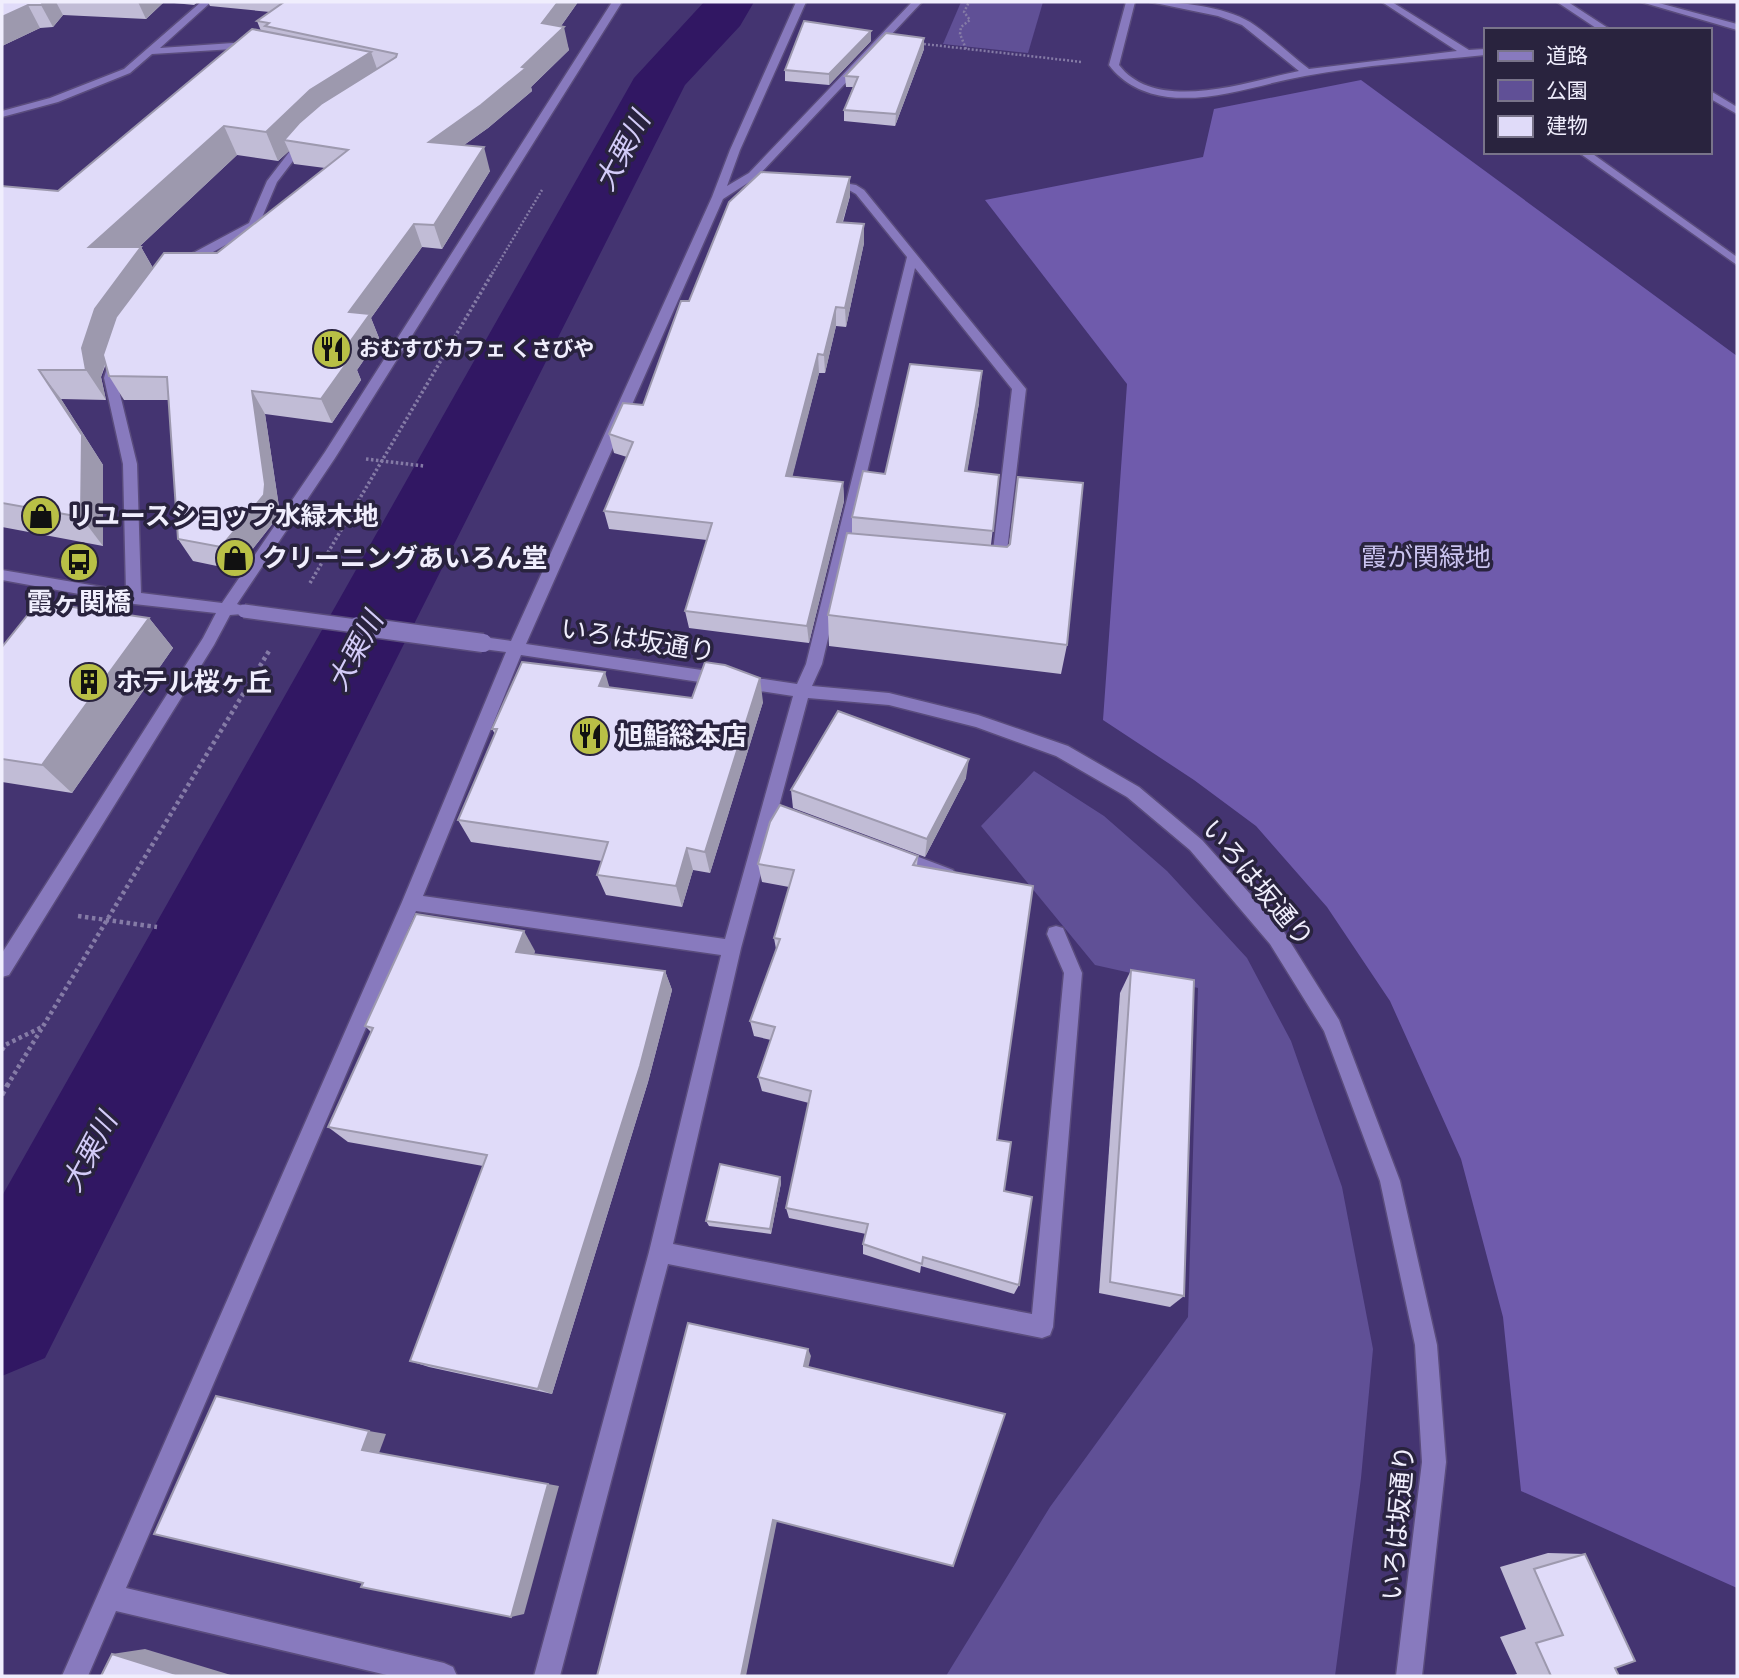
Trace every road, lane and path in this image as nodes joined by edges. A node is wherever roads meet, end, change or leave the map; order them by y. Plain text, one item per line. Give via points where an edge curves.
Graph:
1 (206, 2) edge
2 (617, 2) edge
3 (801, 2) edge
4 (916, 2) edge
5 (969, 2) edge
6 (1130, 2) edge
7 (1154, 2) edge
8 (1386, 2) edge
9 (1562, 2) edge
10 (1646, 2) edge
11 (1737, 27) edge
12 (1603, 28) edge
13 (881, 38) junction
14 (966, 49) junction
15 (152, 51) junction
16 (260, 51) edge
17 (1484, 52) edge
18 (1468, 54) junction
19 (1114, 65) junction
20 (1307, 73) junction
21 (1711, 94) edge
22 (1737, 111) edge
23 (2, 114) edge
24 (317, 130) edge
25 (1586, 154) edge
26 (813, 182) edge
27 (545, 185) dead end
28 (718, 197) junction
29 (912, 258) junction
30 (1737, 262) edge
31 (169, 274) edge
32 (122, 339) edge
33 (330, 455) junction
34 (383, 461) junction
35 (424, 466) dead end
36 (984, 570) edge
37 (2, 575) edge
38 (305, 591) dead end
39 (134, 598) junction
40 (226, 608) junction
41 (516, 648) junction
42 (270, 650) dead end
43 (802, 691) junction
44 (883, 852) edge
45 (947, 875) edge
46 (411, 902) junction
47 (38, 911) junction
48 (106, 920) junction
49 (157, 927) dead end
50 (1056, 934) dead end
51 (732, 948) junction
52 (2, 969) edge
53 (42, 1027) junction
54 (2, 1050) edge
55 (2, 1095) edge
56 (660, 1252) junction
57 (110, 1597) junction
58 (75, 1676) edge
59 (444, 1676) edge
60 (548, 1676) edge
61 (1409, 1676) edge

1 - 15 street
2 - 33 street
3 - 28 street
4 - 13 street
5 - 14 path via 964,12 970,20 960,34
6 - 19 street
7 - 20 street via 1245,23
8 - 18 street
9 - 12 street
10 - 11 street
13 - 14 path
13 - 28 street via 759,176
14 - 19 path
15 - 16 street via 233,46
15 - 23 street via 114,76
17 - 18 street
18 - 20 street
19 - 20 street via 1120,75 1167,93 1200,94
21 - 22 street
24 - 31 street via 272,181 254,225 189,258
25 - 30 street
26 - 29 street via 860,192
27 - 34 path
28 - 41 street
29 - 36 street via 1019,389 998,571
29 - 43 street via 846,555
32 - 39 street via 110,378 130,464
33 - 34 path
33 - 40 street
34 - 35 path
34 - 38 path
37 - 39 street, いろは坂通り
39 - 40 street, いろは坂通り
40 - 41 street, いろは坂通り, bridge
40 - 47 street
41 - 43 street, いろは坂通り
41 - 46 street
42 - 48 path
43 - 51 street via 776,812
43 - 61 street, いろは坂通り via 889,699 978,721 1062,751 1133,792 1196,845 1277,938 1332,1026 1390,1181 1426,1345 1434,1462
44 - 45 street
46 - 51 street
46 - 57 street
47 - 48 path
47 - 52 street
48 - 49 path
48 - 53 path
50 - 56 street via 1073,973 1042,1327
51 - 56 street
53 - 54 path
53 - 55 path
56 - 60 street
57 - 58 street
57 - 59 street

